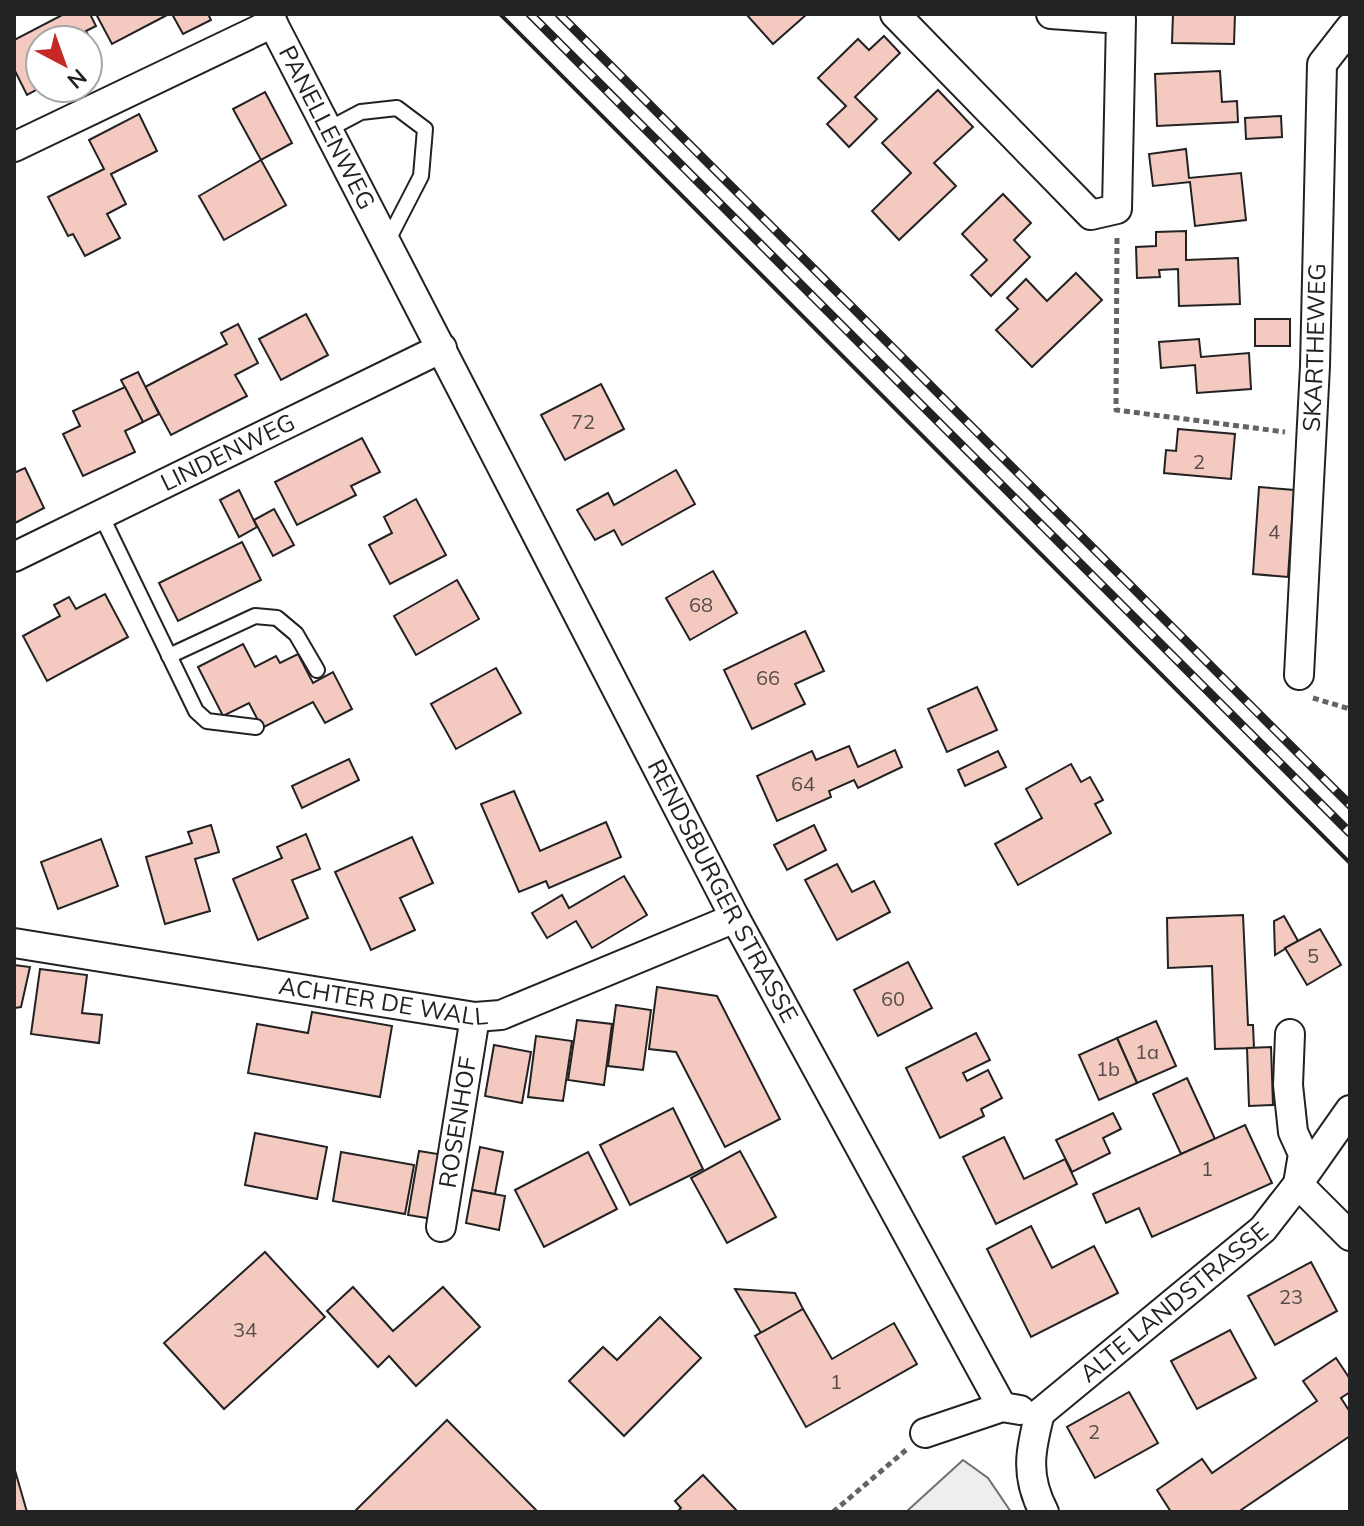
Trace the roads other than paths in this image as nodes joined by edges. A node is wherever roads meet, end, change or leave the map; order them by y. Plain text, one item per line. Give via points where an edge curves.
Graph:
1 (895, 14) edge
2 (1051, 14) edge
3 (270, 18) edge
4 (1350, 28) edge
5 (327, 130) junction
6 (14, 147) edge
7 (387, 243) junction
8 (442, 348) junction
9 (101, 515) junction
10 (14, 557) edge
11 (169, 656) junction
12 (317, 670) dead end
13 (1299, 675) dead end
14 (256, 727) dead end
15 (735, 918) junction
16 (14, 943) edge
17 (475, 1017) junction
18 (1290, 1034) dead end
19 (1350, 1110) edge
20 (1298, 1184) junction
21 (441, 1227) dead end
22 (1350, 1236) edge
23 (1002, 1407) junction
24 (1040, 1413) junction
25 (925, 1433) road end
26 (1044, 1512) edge

1 - 2 street via 1091,215 1117,209 1121,19
3 - 5 street, PANELLENWEG
3 - 6 street
4 - 13 street, SKARTHEWEG via 1322,64 1312,436
5 - 7 street, PANELLENWEG
5 - 7 lane via 361,112 397,108 425,129 421,176
7 - 8 street, RENDSBURGER STRASSE
8 - 9 street, LINDENWEG
8 - 15 street, RENDSBURGER STRASSE
9 - 10 street, LINDENWEG
9 - 11 lane
11 - 12 lane via 255,616 277,618 296,634
11 - 14 lane via 196,711 207,721
15 - 17 street, ACHTER DE WALL via 501,1015
15 - 23 street, RENDSBURGER STRASSE
16 - 17 street, ACHTER DE WALL
17 - 21 street, ROSENHOF
18 - 20 street via 1293,1132 1303,1154
19 - 20 street, ALTE LANDSTRASSE
20 - 22 street
20 - 24 street, ALTE LANDSTRASSE via 1263,1229
23 - 24 street
23 - 25 street
24 - 26 street via 1030,1454 1034,1493

